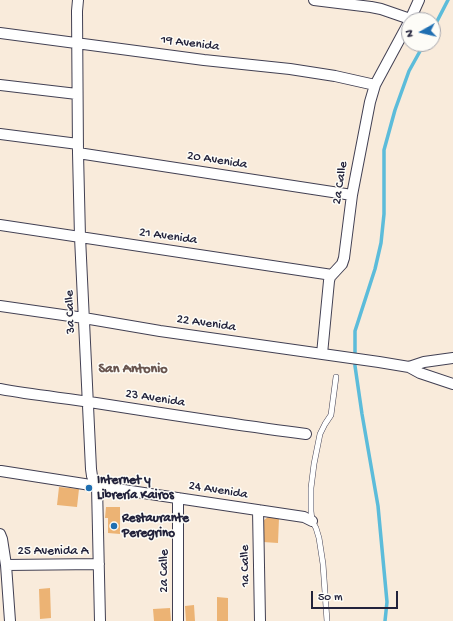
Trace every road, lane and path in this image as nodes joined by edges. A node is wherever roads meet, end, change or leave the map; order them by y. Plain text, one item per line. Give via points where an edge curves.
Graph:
1 (78, 0) edge
2 (314, 0) edge
3 (419, 0) edge
4 (414, 12) edge
5 (401, 17) edge
6 (0, 33) edge
7 (401, 37) edge
8 (78, 43) junction
9 (0, 85) edge
10 (375, 85) junction
11 (77, 94) junction
12 (0, 134) edge
13 (78, 148) junction
14 (352, 195) junction
15 (0, 225) edge
16 (80, 237) junction
17 (332, 275) junction
18 (0, 306) edge
19 (84, 318) junction
20 (327, 355) junction
21 (453, 358) edge
22 (409, 367) junction
23 (336, 377) dead end
24 (453, 384) edge
25 (0, 389) edge
26 (87, 402) junction
27 (306, 434) dead end
28 (1, 471) edge
29 (97, 486) junction
30 (178, 498) junction
31 (258, 510) junction
32 (312, 521) junction
33 (0, 534) edge
34 (99, 564) junction
35 (6, 565) junction
36 (4, 581) edge
37 (10, 621) edge
38 (100, 621) edge
39 (178, 621) edge
40 (260, 621) edge
41 (327, 621) edge

1 - 8 street, 3a Calle
2 - 5 street via 371,7
3 - 4 street, 2a Calle
6 - 8 street, 19 Avenida
7 - 10 street, 2a Calle
8 - 10 street, 19 Avenida via 290,69
8 - 11 street, 3a Calle
9 - 11 street
10 - 14 street, 2a Calle
11 - 13 street, 3a Calle
12 - 13 street, 20 Avenida
13 - 14 street, 20 Avenida
13 - 16 street, 3a Calle
14 - 17 street, 2a Calle via 344,258
15 - 16 street, 21 Avenida
16 - 17 street, 21 Avenida
16 - 19 street, 3a Calle
17 - 20 street, 2a Calle via 329,281
18 - 19 street, 22 Avenida
19 - 20 street, 22 Avenida
19 - 26 street, 3a Calle
20 - 22 street, 22 Avenida
21 - 22 street, 22 Avenida
22 - 24 street, 22 Avenida
23 - 32 lane via 331,415 320,434 314,464 311,488
25 - 26 street, 23 Avenida
26 - 27 street, 23 Avenida
26 - 29 street, 3a Calle via 92,476
28 - 29 street, 24 Avenida
29 - 30 street, 24 Avenida
29 - 34 street, 3a Calle
30 - 31 street, 24 Avenida
30 - 39 street, 2a Calle
31 - 32 street, 24 Avenida via 304,517
31 - 40 street, 1a Calle
32 - 41 lane via 319,538 323,564
33 - 35 street
34 - 35 street, 25 Avenida A
34 - 38 street, 3a Calle
35 - 36 street
36 - 37 street

